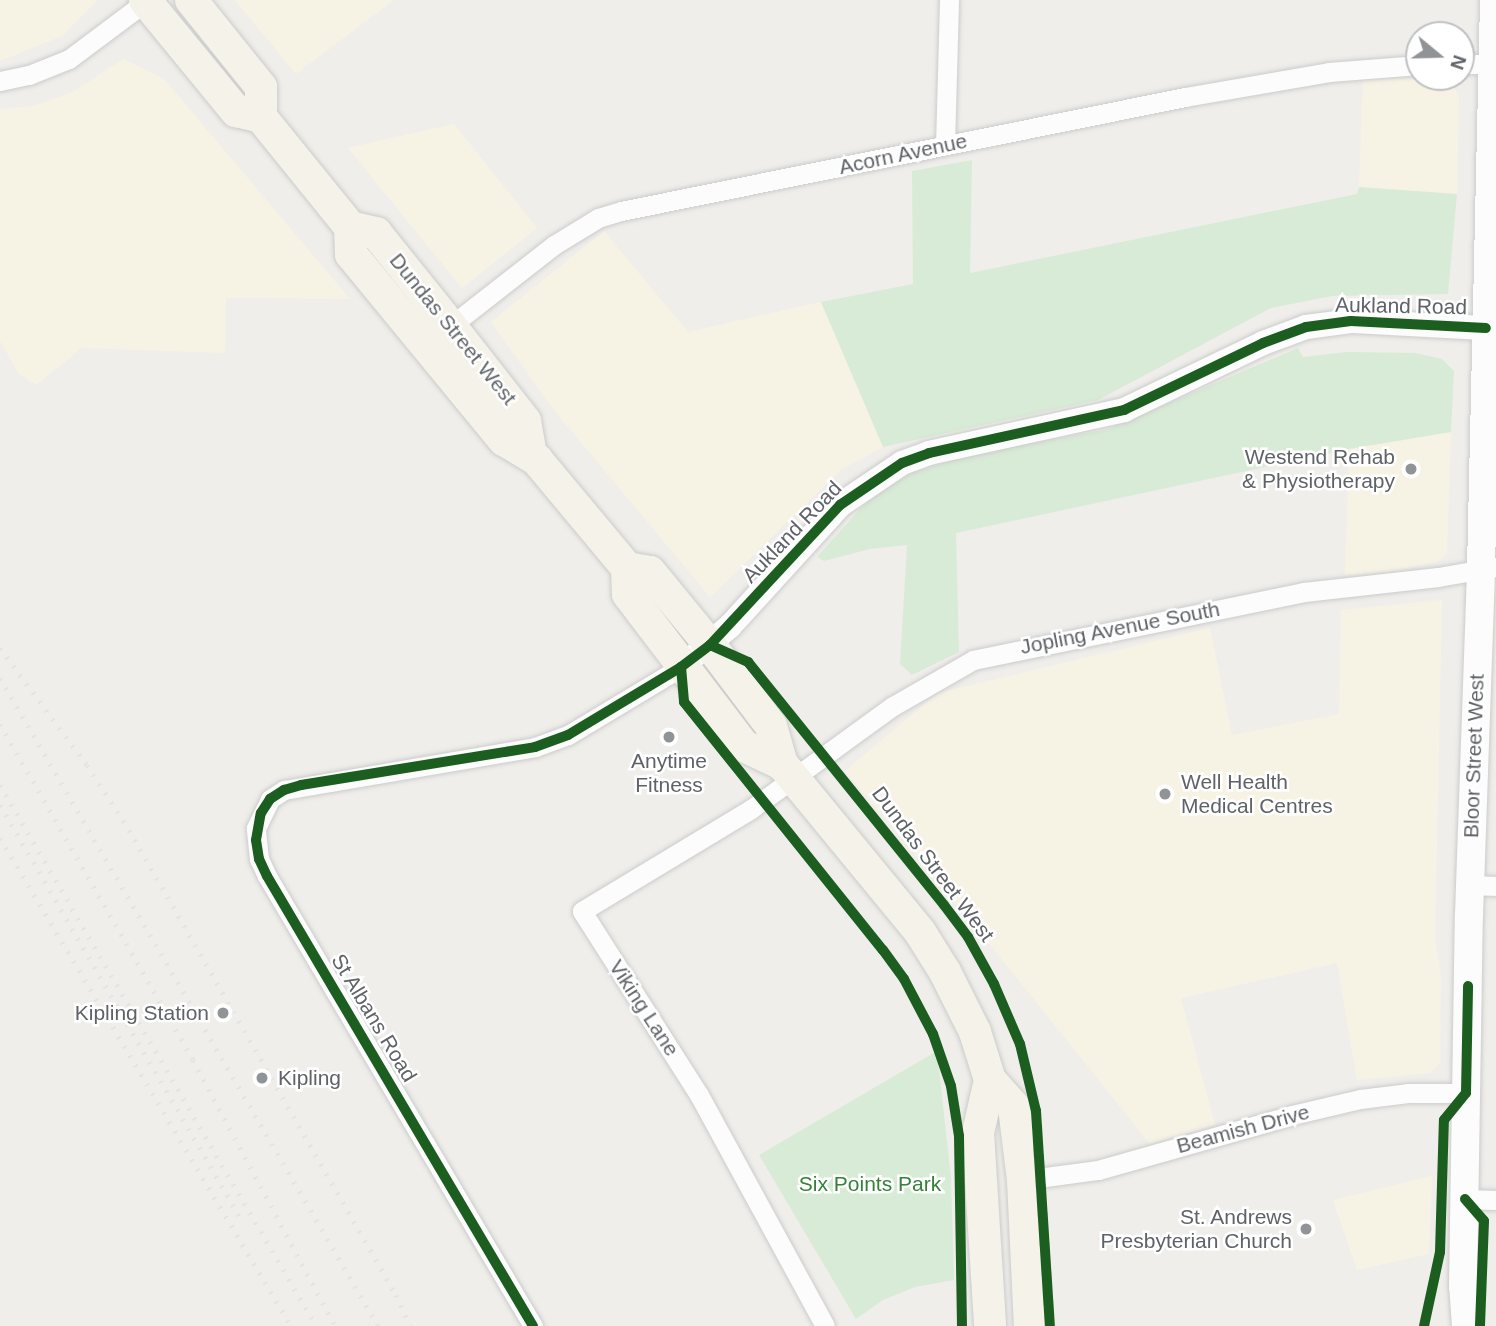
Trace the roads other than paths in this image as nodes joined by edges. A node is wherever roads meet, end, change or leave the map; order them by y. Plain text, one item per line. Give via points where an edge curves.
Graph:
1 (191, 0) edge
2 (949, 0) edge
3 (1493, 0) edge
4 (147, 1) edge
5 (1475, 64) edge
6 (1492, 64) junction
7 (1405, 66) edge
8 (0, 80) edge
9 (261, 117) junction
10 (945, 145) junction
11 (1486, 328) junction
12 (439, 336) junction
13 (626, 568) junction
14 (1488, 568) edge
15 (710, 645) junction
16 (681, 667) junction
17 (788, 771) junction
18 (353, 776) joint
19 (1483, 885) edge
20 (990, 1080) junction
21 (1466, 1093) junction
22 (1023, 1180) junction
23 (1465, 1199) junction
24 (1496, 1200) edge
25 (1462, 1287) junction
26 (533, 1326) edge
27 (825, 1326) edge
28 (990, 1326) edge
29 (1030, 1326) edge
30 (1453, 1326) edge
31 (1466, 1326) edge

1 - 9 main road via 261,87
2 - 10 street
3 - 6 main road, Bloor Street West
4 - 8 street via 69,59 29,75
4 - 9 main road, Dundas Street West via 236,111
5 - 6 street
6 - 11 main road, Bloor Street West
7 - 10 street, Acorn Avenue via 1329,72
9 - 12 main road, Dundas Street West via 350,227 351,254
10 - 12 street, Acorn Avenue via 698,197 654,202 598,218 554,245
11 - 14 main road, Bloor Street West
11 - 15 street, Aukland Road via 1351,321 1306,327 1124,410 902,463 840,505
12 - 13 main road, Dundas Street West via 525,421 531,454
13 - 15 main road, Dundas Street West via 650,572
13 - 16 main road, Dundas Street West via 628,594
14 - 17 street, Jopling Avenue South via 1304,592 974,660
14 - 19 main road, Bloor Street West
15 - 16 street, Aukland Road
15 - 17 main road, Dundas Street West via 771,726
16 - 17 main road, Dundas Street West via 744,746
16 - 18 street, Aukland Road via 568,735 535,747
17 - 20 main road, Dundas Street West via 932,952 975,1032
17 - 27 street, Viking Lane via 751,809 582,911 699,1095
18 - 26 street, St Albans Road via 301,785 270,799 256,828 259,859
19 - 21 main road, Bloor Street West
20 - 22 main road, Dundas Street West via 1014,1107
20 - 28 main road via 978,1133
21 - 22 street, Beamish Drive via 1360,1099 1098,1170
21 - 23 main road, Bloor Street West
22 - 29 main road, Dundas Street West
23 - 24 street
23 - 25 main road, Bloor Street West
25 - 30 main road, Bloor Street West
25 - 31 main road, Bloor Street West

